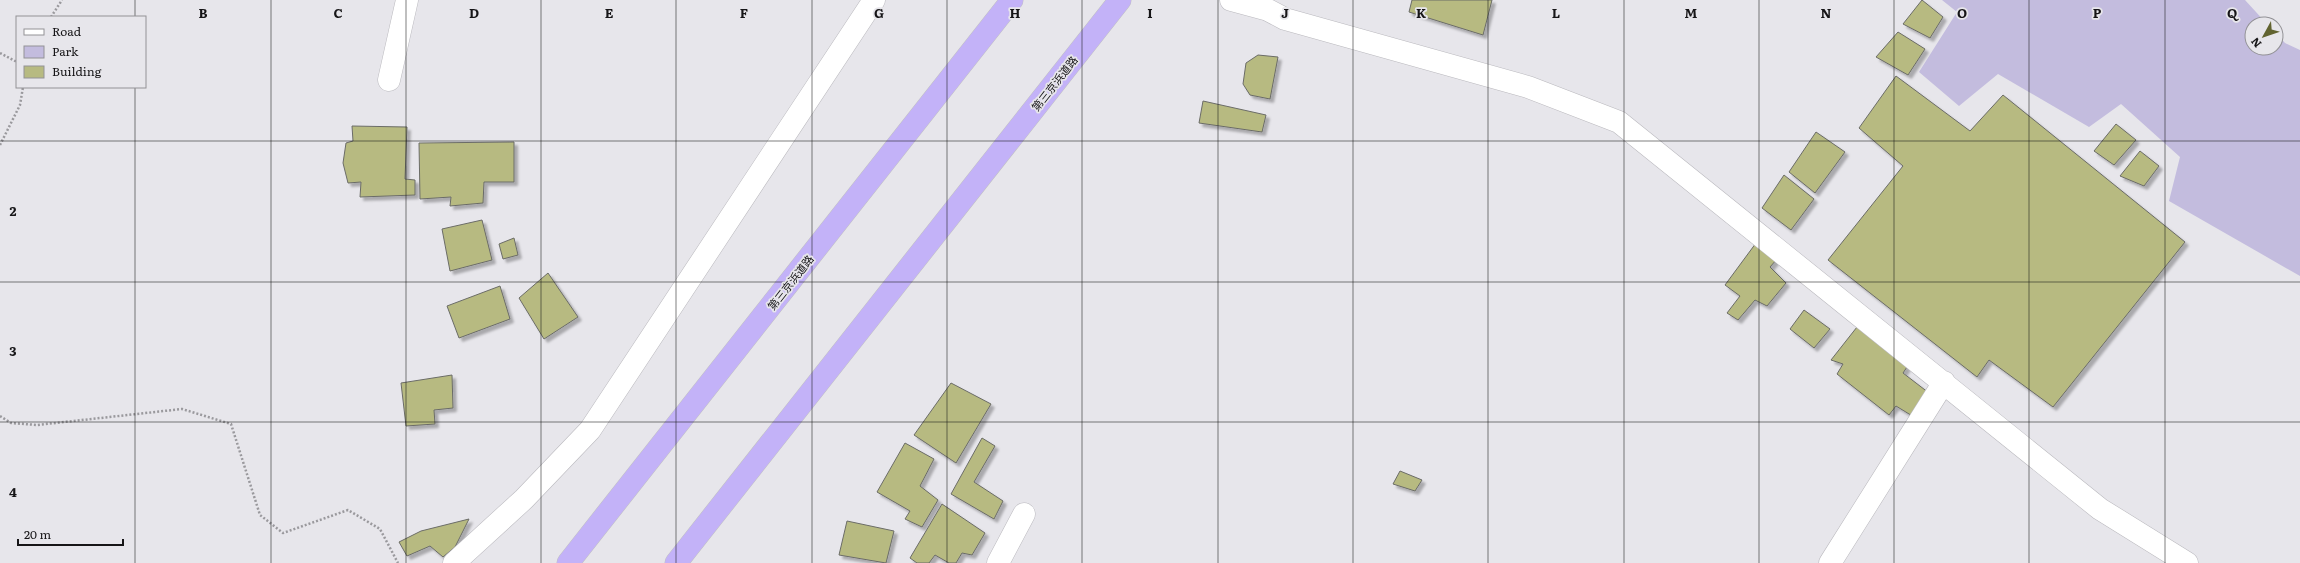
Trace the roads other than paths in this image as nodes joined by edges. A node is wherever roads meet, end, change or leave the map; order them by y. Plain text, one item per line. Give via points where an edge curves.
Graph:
1 (407, 0) edge
2 (874, 0) edge
3 (1012, 0) edge
4 (1120, 0) edge
5 (1231, 0) edge
6 (1272, 5) edge
7 (388, 80) dead end
8 (1944, 382) junction
9 (1024, 514) dead end
10 (454, 563) edge
11 (568, 563) edge
12 (676, 563) edge
13 (998, 563) edge
14 (1830, 563) edge
15 (2187, 563) edge

1 - 7 street
2 - 10 street via 590,430 524,499
3 - 11 highway, 第三京浜道路
4 - 12 highway, 第三京浜道路
5 - 6 street
6 - 8 street via 1285,19 1528,87 1619,122
8 - 14 street
8 - 15 street via 2100,509
9 - 13 street

